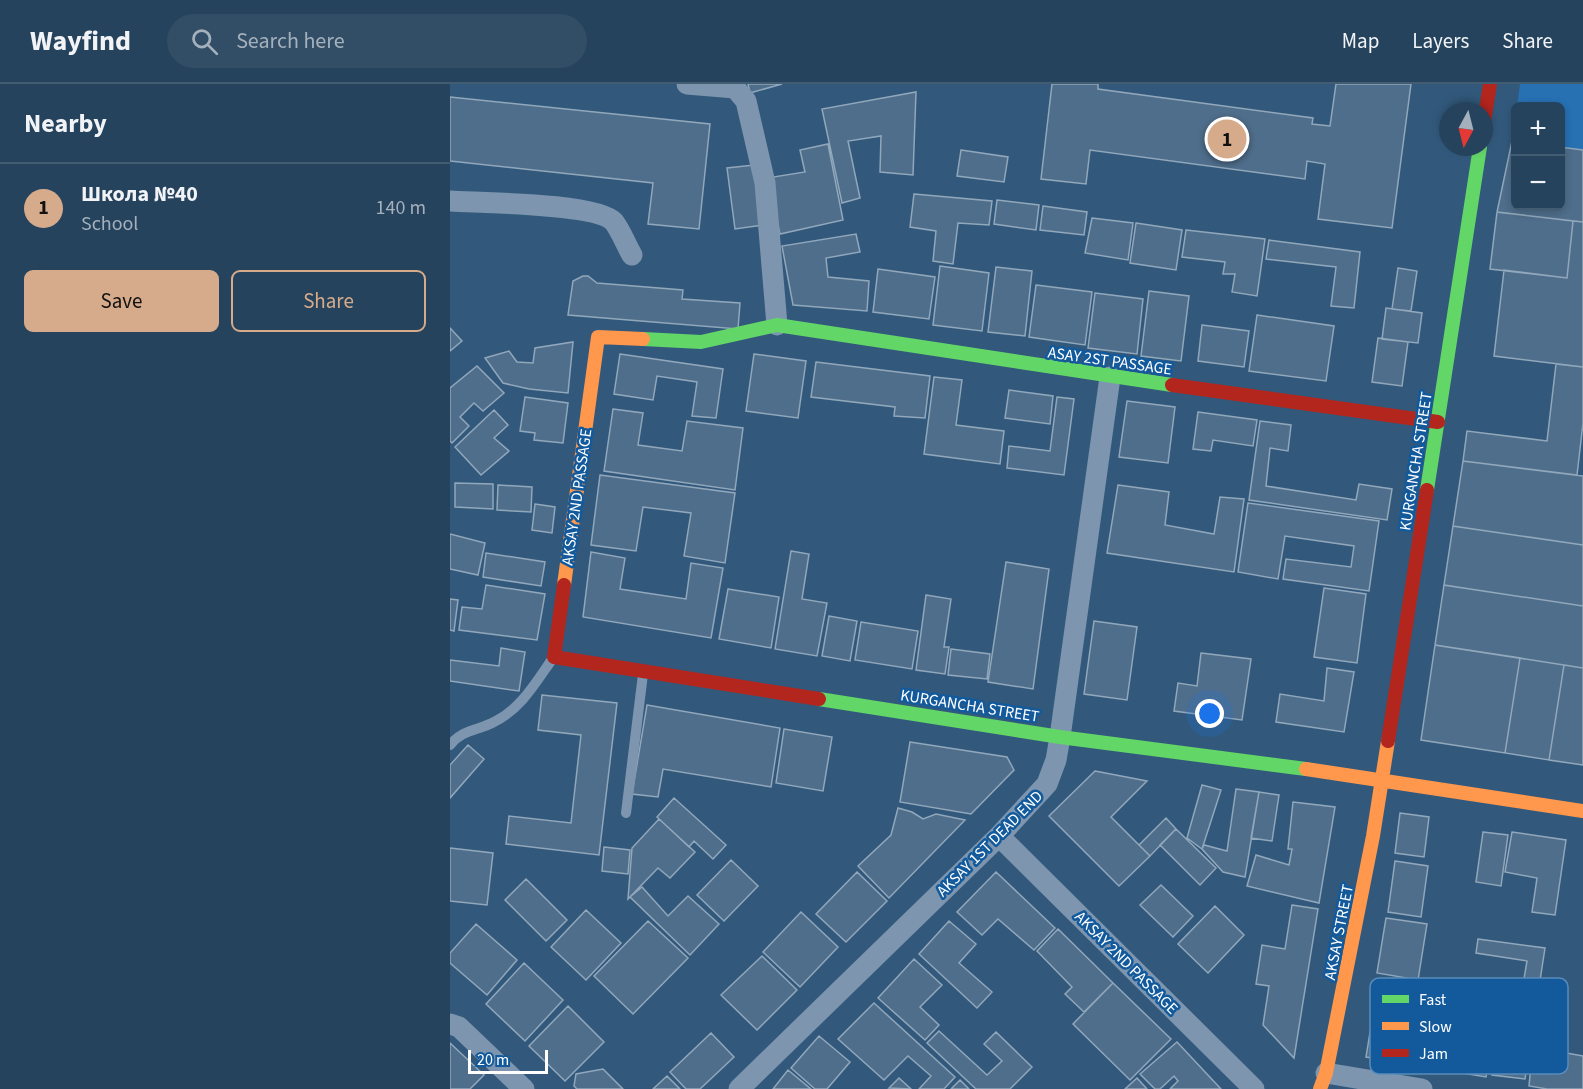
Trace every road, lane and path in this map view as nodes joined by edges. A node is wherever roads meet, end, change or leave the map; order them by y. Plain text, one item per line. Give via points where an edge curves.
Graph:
1 (687, 84) edge
2 (1490, 84) edge
3 (1487, 102) edge
4 (1479, 156) edge
5 (450, 201) edge
6 (632, 255) dead end
7 (777, 325) junction
8 (1110, 377) junction
9 (1438, 422) junction
10 (554, 657) junction
11 (644, 670) junction
12 (1060, 736) junction
13 (450, 745) edge
14 (1382, 780) junction
15 (1583, 811) edge
16 (626, 813) dead end
17 (999, 836) junction
18 (450, 1024) edge
19 (1323, 1081) edge
20 (524, 1089) edge
21 (739, 1089) edge
22 (1254, 1089) edge
23 (1422, 1089) edge

1 - 7 street via 735,88 746,101 765,183
2 - 3 street
4 - 9 street, KURGANCHA STREET
5 - 6 street via 602,214 614,222
7 - 8 street, ASAY 2ST PASSAGE
7 - 10 street via 701,342 598,336
8 - 9 street, ASAY 2ST PASSAGE
8 - 12 street, AKSAY 1ST DEAD END
9 - 14 street, KURGANCHA STREET
10 - 11 street, KURGANCHA STREET
10 - 13 lane via 520,704 495,722 458,735
11 - 12 street, KURGANCHA STREET
11 - 16 lane
12 - 14 street, KURGANCHA STREET
12 - 17 street, AKSAY 1ST DEAD END via 1047,784
14 - 15 street, KURGANCHA STREET
14 - 19 street, AKSAY STREET
17 - 21 street, AKSAY 1ST DEAD END
17 - 22 street, AKSAY 2ND PASSAGE
18 - 20 street via 459,1027
19 - 23 street

